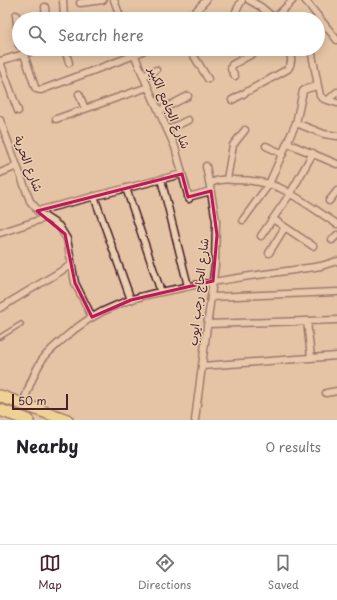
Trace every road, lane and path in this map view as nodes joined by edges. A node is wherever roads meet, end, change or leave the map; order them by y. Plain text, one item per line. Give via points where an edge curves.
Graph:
1 (62, 0) edge
2 (103, 0) edge
3 (114, 0) edge
4 (206, 0) edge
5 (242, 0) edge
6 (250, 0) edge
7 (305, 0) edge
8 (290, 1) edge
9 (80, 3) dead end
10 (45, 7) dead end
11 (45, 12) edge
12 (63, 12) edge
13 (118, 12) edge
14 (195, 12) edge
15 (236, 12) edge
16 (266, 12) edge
17 (280, 12) edge
18 (315, 12) edge
19 (325, 24) edge
20 (337, 39) edge
21 (13, 56) edge
22 (22, 56) edge
23 (67, 56) edge
24 (124, 56) edge
25 (136, 56) edge
26 (194, 56) edge
27 (248, 56) edge
28 (291, 56) edge
29 (312, 56) edge
30 (0, 61) edge
31 (69, 63) dead end
32 (156, 70) dead end
33 (144, 76) junction
34 (235, 76) dead end
35 (208, 79) dead end
36 (317, 86) junction
37 (148, 87) junction
38 (337, 92) edge
39 (79, 94) dead end
40 (188, 96) dead end
41 (232, 100) dead end
42 (328, 100) junction
43 (337, 103) edge
44 (85, 109) junction
45 (18, 111) dead end
46 (159, 111) junction
47 (56, 119) dead end
48 (0, 120) edge
49 (188, 120) dead end
50 (296, 123) junction
51 (168, 130) junction
52 (245, 130) dead end
53 (2, 131) edge
54 (337, 136) edge
55 (287, 143) junction
56 (266, 146) dead end
57 (313, 153) junction
58 (283, 154) junction
59 (337, 164) edge
60 (17, 166) junction
61 (206, 166) dead end
62 (0, 173) edge
63 (182, 174) junction
64 (161, 179) junction
65 (227, 179) junction
66 (269, 184) junction
67 (126, 188) junction
68 (210, 189) junction
69 (337, 191) edge
70 (290, 194) junction
71 (94, 196) junction
72 (329, 201) dead end
73 (37, 211) junction
74 (45, 218) junction
75 (273, 219) junction
76 (243, 220) dead end
77 (337, 224) edge
78 (285, 227) junction
79 (0, 233) edge
80 (261, 236) dead end
81 (313, 246) dead end
82 (269, 253) dead end
83 (337, 260) edge
84 (71, 266) junction
85 (213, 281) junction
86 (188, 286) junction
87 (161, 292) junction
88 (337, 292) edge
89 (211, 297) junction
90 (131, 300) junction
91 (0, 308) edge
92 (92, 317) junction
93 (337, 320) edge
94 (307, 321) junction
95 (21, 324) dead end
96 (208, 324) junction
97 (0, 337) edge
98 (337, 356) edge
99 (311, 358) junction
100 (202, 366) junction
101 (337, 392) edge
102 (326, 393) dead end
103 (1, 403) edge
104 (22, 404) junction
105 (28, 420) edge
106 (67, 420) edge
107 (195, 420) edge

1 - 12 street
2 - 9 street
3 - 13 street
4 - 14 street
5 - 15 street
6 - 16 street
7 - 18 street
8 - 17 street
10 - 11 street
19 - 20 street
21 - 30 street
22 - 24 street via 36,89 41,90
23 - 31 street
25 - 33 street, شارع الجامع الكبير
26 - 35 street
27 - 34 street via 232,65 231,69
28 - 41 street via 291,65 288,69
29 - 36 street
30 - 45 street
32 - 33 street
33 - 37 street, شارع الجامع الكبير
36 - 42 street via 320,96
36 - 50 street via 303,91
37 - 44 street
37 - 46 street, شارع الجامع الكبير
38 - 42 street
39 - 44 street
40 - 46 street
42 - 43 street
44 - 47 street
46 - 51 street, شارع الجامع الكبير
48 - 53 street, شارع الحرية
49 - 51 street
50 - 54 street via 324,134
50 - 55 street
51 - 63 street, شارع الجامع الكبير
52 - 65 street via 233,145
53 - 60 street, شارع الحرية
55 - 57 street
55 - 58 street
56 - 58 street
57 - 59 street
57 - 70 street
58 - 66 street
60 - 62 street
60 - 73 street, شارع الحرية via 30,201
61 - 68 street, شارع الحاج رجب ايوب
63 - 64 street
63 - 68 street, شارع الجامع الكبير via 188,198
64 - 67 street
64 - 86 street
65 - 66 street
65 - 68 street via 213,182
66 - 70 street
66 - 76 street
67 - 71 street
67 - 87 street
68 - 85 street, شارع الحاج رجب ايوب via 217,236
69 - 72 street
70 - 75 street
70 - 77 street
71 - 73 street
71 - 90 street
73 - 74 street, شارع الحرية
74 - 79 street
74 - 84 street, شارع الحرية via 65,234 69,244
75 - 78 street
75 - 80 street
78 - 81 street
78 - 82 street
83 - 85 street via 321,266
84 - 91 street
84 - 92 street, شارع الحرية via 75,283
85 - 86 street
85 - 89 street, شارع الحاج رجب ايوب
86 - 87 street
87 - 90 street
88 - 89 street
89 - 96 street, شارع الحاج رجب ايوب
90 - 92 street
92 - 104 street via 71,332 43,359 32,376
93 - 94 street
94 - 96 street
94 - 99 street
95 - 97 lane
96 - 100 street, شارع الحاج رجب ايوب
98 - 99 street
99 - 100 street
100 - 107 street, شارع الحاج رجب ايوب
101 - 102 street
103 - 104 highway
103 - 105 highway
104 - 106 highway

